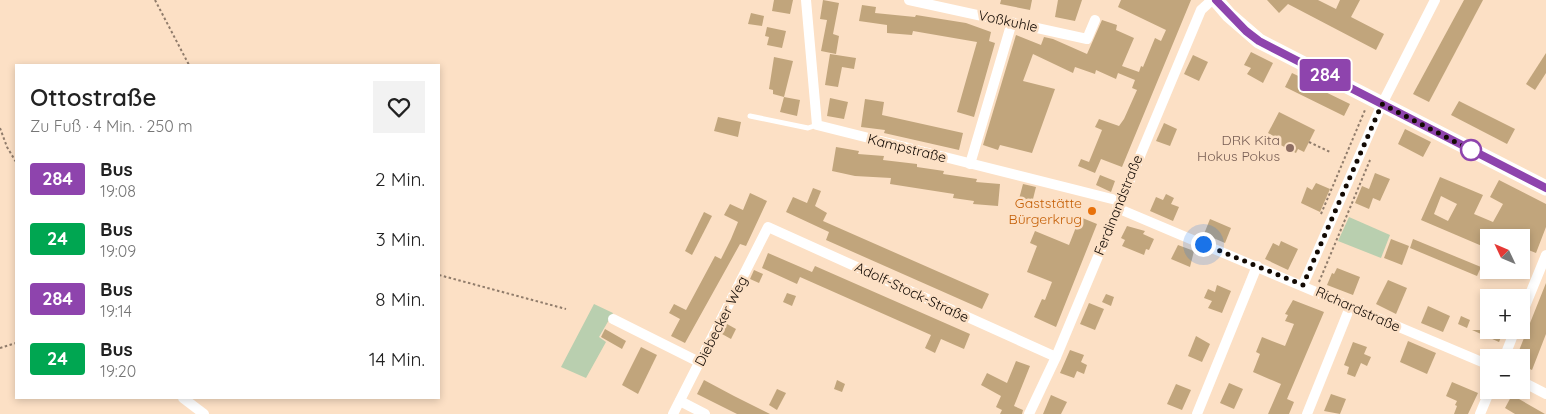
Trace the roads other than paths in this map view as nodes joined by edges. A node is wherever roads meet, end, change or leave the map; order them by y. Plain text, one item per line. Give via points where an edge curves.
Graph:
1 (806, 0) edge
2 (910, 0) edge
3 (1214, 0) edge
4 (1435, 0) edge
5 (1095, 20) dead end
6 (1012, 22) junction
7 (1382, 104) junction
8 (750, 116) dead end
9 (817, 125) junction
10 (970, 164) junction
11 (1546, 188) edge
12 (1119, 205) junction
13 (768, 227) joint
14 (1546, 255) edge
15 (1257, 266) junction
16 (1303, 285) junction
17 (1530, 294) edge
18 (1350, 307) junction
19 (613, 319) dead end
20 (1056, 357) junction
21 (1480, 360) edge
22 (699, 362) junction
23 (1530, 386) edge
24 (1546, 394) edge
25 (184, 399) edge
26 (1486, 399) edge
27 (680, 401) junction
28 (204, 414) edge
29 (673, 414) edge
30 (706, 414) edge
31 (1030, 414) edge
32 (1197, 414) edge
33 (1307, 414) edge
34 (1480, 414) edge

1 - 9 street
2 - 6 street, Voßkuhle
3 - 7 main road via 1259,41
3 - 12 street, Ferdinandstraße via 1202,10
4 - 7 street
5 - 6 street, Voßkuhle via 1087,39
6 - 10 street
7 - 11 main road
7 - 16 street
8 - 9 lane via 808,128
9 - 10 street, Kampstraße
10 - 12 street, Kampstraße
12 - 15 street, Richardstraße
12 - 20 street, Ferdinandstraße
13 - 20 street, Adolf-Stock-Straße
13 - 22 street, Diebecker Weg
14 - 17 street
15 - 16 street, Richardstraße
15 - 32 street
16 - 18 street, Richardstraße
18 - 21 street, Richardstraße
18 - 33 street
19 - 22 street
20 - 31 street, Ferdinandstraße
22 - 27 street, Diebecker Weg
23 - 24 street
25 - 28 street
26 - 34 street
27 - 29 street, Diebecker Weg
27 - 30 street

